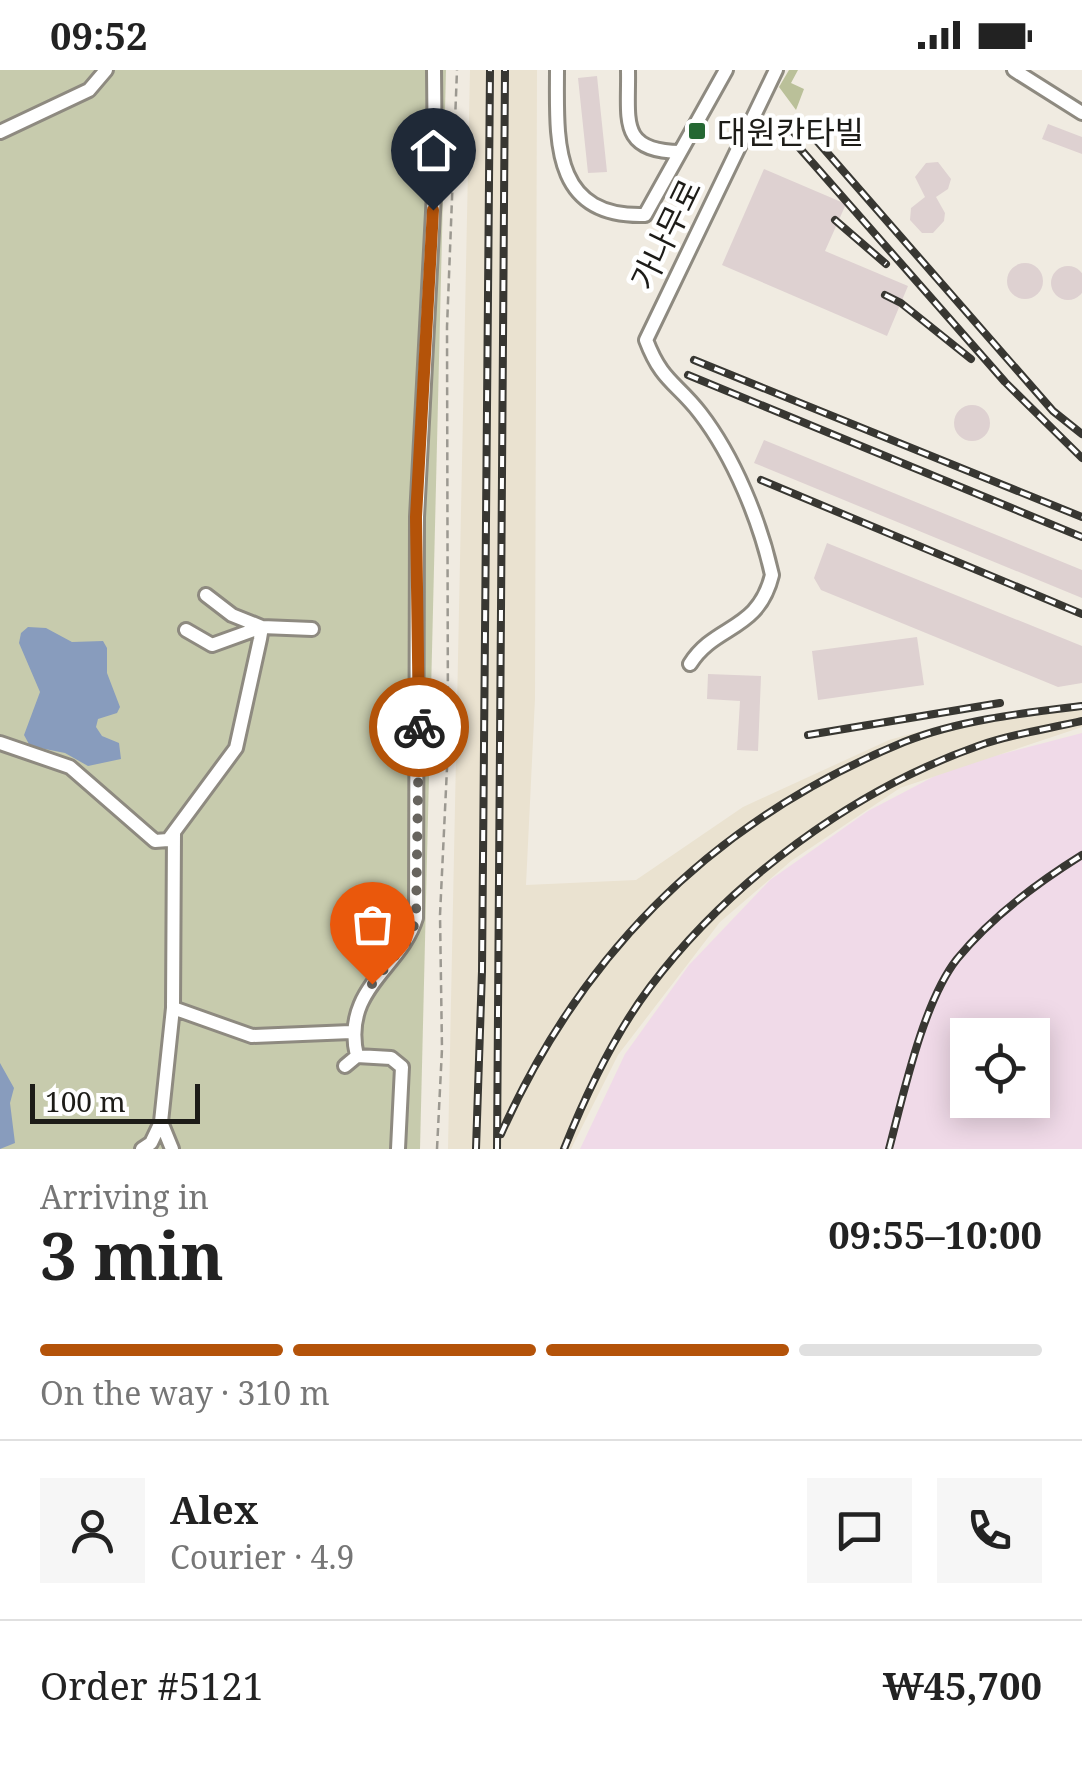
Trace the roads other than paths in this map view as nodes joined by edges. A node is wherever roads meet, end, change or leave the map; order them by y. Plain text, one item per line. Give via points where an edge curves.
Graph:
1 (106, 70) edge
2 (434, 70) edge
3 (557, 70) edge
4 (628, 70) edge
5 (726, 70) edge
6 (776, 70) edge
7 (1014, 70) edge
8 (1082, 113) edge
9 (0, 132) edge
10 (680, 152) junction
11 (206, 595) dead end
12 (262, 627) junction
13 (312, 629) dead end
14 (186, 630) dead end
15 (690, 664) dead end
16 (0, 743) edge
17 (174, 833) junction
18 (174, 1008) junction
19 (352, 1032) junction
20 (357, 1056) junction
21 (345, 1066) dead end
22 (161, 1122) junction
23 (142, 1149) edge
24 (172, 1149) edge
25 (398, 1149) edge

1 - 9 street via 88,90
2 - 19 street via 435,174 416,517 416,918 411,936 372,984
3 - 10 street via 557,153 572,186 604,208 645,215
4 - 10 street via 629,129 636,142 654,152
5 - 10 street
6 - 15 street, 가나무로 via 646,340 658,373 700,413 737,479 772,575 759,610 699,650
7 - 8 street
11 - 12 street
12 - 13 street
12 - 14 street via 212,644
12 - 17 street via 236,748
16 - 17 street via 70,767 155,841
17 - 18 street
18 - 19 street via 252,1036
18 - 22 street
19 - 20 street
20 - 21 street
20 - 25 street via 391,1058 402,1067
22 - 23 street
22 - 24 street

